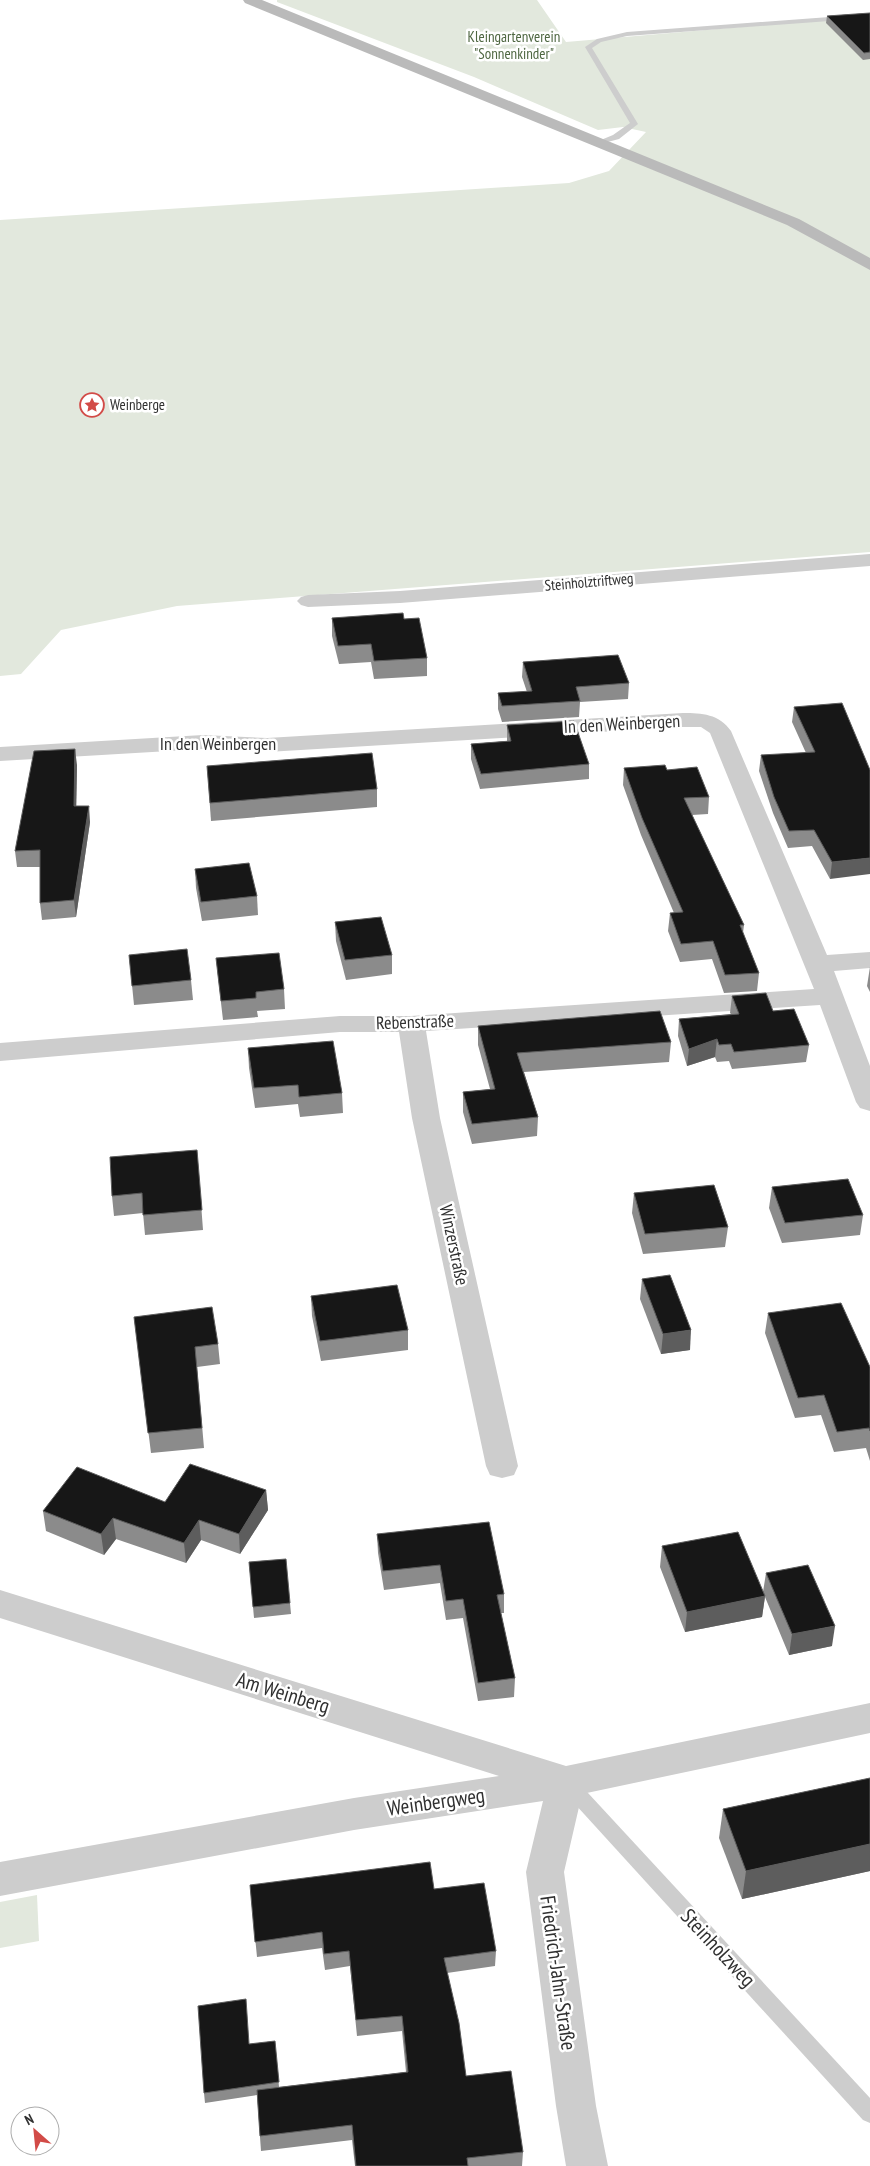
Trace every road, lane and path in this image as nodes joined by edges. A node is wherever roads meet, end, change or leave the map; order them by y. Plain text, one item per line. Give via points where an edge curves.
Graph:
1 (250, 0) edge
2 (870, 16) edge
3 (600, 142) junction
4 (870, 265) edge
5 (870, 560) edge
6 (308, 601) dead end
7 (0, 754) edge
8 (870, 960) edge
9 (818, 964) junction
10 (830, 996) junction
11 (411, 1024) junction
12 (0, 1052) edge
13 (870, 1102) edge
14 (502, 1466) dead end
15 (0, 1604) edge
16 (870, 1718) edge
17 (566, 1782) junction
18 (0, 1879) edge
19 (870, 2113) edge
20 (587, 2166) edge

1 - 3 main road
2 - 3 lane via 626,34 599,40 588,47 634,124 616,137
3 - 4 main road via 793,222
5 - 6 street, Steinholztriftweg via 400,597
7 - 9 street, In den Weinbergen via 203,742 267,745 683,720 712,722 720,730
8 - 9 street
9 - 10 street, In den Weinbergen
10 - 11 street, Rebenstraße
10 - 13 street, In den Weinbergen
11 - 12 street, Rebenstraße via 340,1024
11 - 14 street, Winzerstraße via 426,1118
15 - 17 street, Am Weinberg
16 - 17 street, Weinbergweg
17 - 18 street, Weinbergweg via 354,1814
17 - 19 lane, Steinholzweg
17 - 20 street, Friedrich-Jahn-Straße via 544,1872

